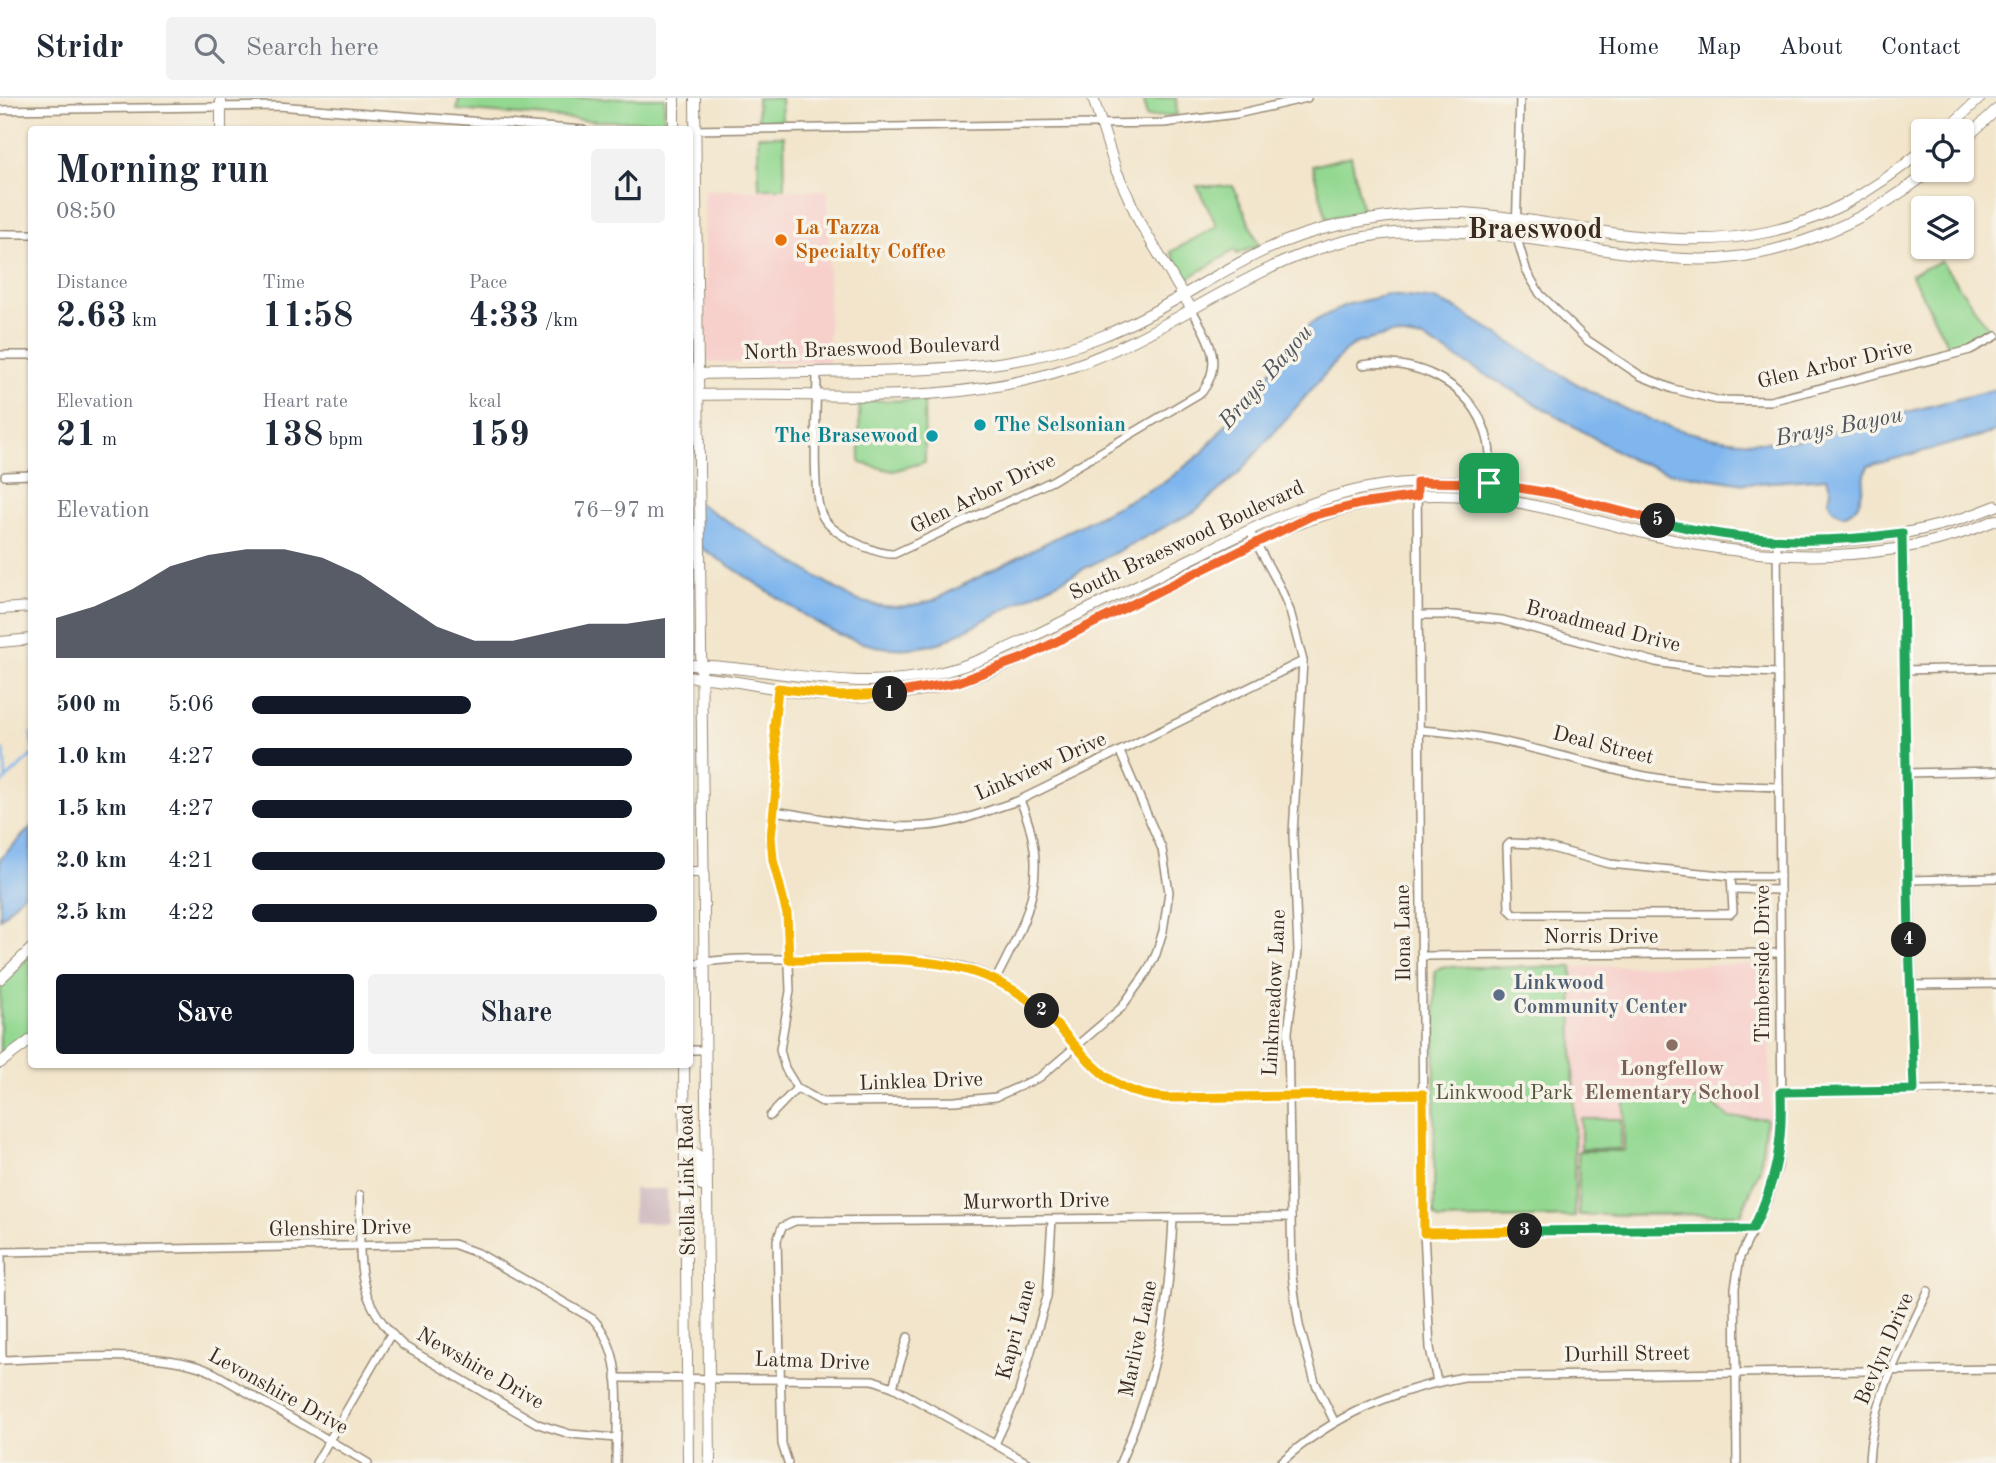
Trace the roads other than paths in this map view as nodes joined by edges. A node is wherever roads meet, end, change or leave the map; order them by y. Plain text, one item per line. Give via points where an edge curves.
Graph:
1 (674, 98) edge
2 (695, 98) edge
3 (1093, 98) edge
4 (1307, 98) edge
5 (1520, 98) edge
6 (1980, 98) edge
7 (221, 102) edge
8 (0, 110) edge
9 (1996, 110) edge
10 (1958, 119) edge
11 (1101, 125) junction
12 (221, 126) edge
13 (538, 126) edge
14 (674, 126) edge
15 (693, 130) edge
16 (1974, 131) edge
17 (1911, 160) edge
18 (1913, 182) edge
19 (1518, 218) junction
20 (1364, 220) junction
21 (1784, 230) junction
22 (0, 234) edge
23 (28, 234) edge
24 (1516, 235) junction
25 (1366, 236) junction
26 (1789, 245) junction
27 (693, 254) edge
28 (1182, 294) junction
29 (1191, 308) junction
30 (1996, 336) edge
31 (2, 355) dead end
32 (28, 355) edge
33 (1041, 357) junction
34 (1362, 365) dead end
35 (817, 372) junction
36 (694, 373) edge
37 (1055, 373) junction
38 (817, 394) junction
39 (694, 395) edge
40 (5, 475) dead end
41 (28, 475) edge
42 (1417, 482) junction
43 (1489, 483) junction
44 (1417, 496) junction
45 (1488, 497) junction
46 (1996, 506) edge
47 (1996, 520) edge
48 (1249, 530) junction
49 (1902, 533) junction
50 (1777, 541) junction
51 (1255, 542) junction
52 (1902, 546) junction
53 (1777, 554) junction
54 (28, 607) edge
55 (0, 609) edge
56 (1419, 615) junction
57 (28, 639) edge
58 (0, 642) edge
59 (1303, 662) junction
60 (693, 665) edge
61 (702, 665) junction
62 (1996, 668) edge
63 (1903, 670) junction
64 (1778, 673) junction
65 (693, 677) edge
66 (702, 678) junction
67 (778, 688) junction
68 (1420, 730) junction
69 (1120, 752) junction
70 (1996, 771) edge
71 (1906, 772) junction
72 (1779, 787) junction
73 (1020, 800) junction
74 (774, 811) junction
75 (693, 872) edge
76 (704, 872) junction
77 (1731, 876) junction
78 (1780, 876) junction
79 (1996, 878) edge
80 (1908, 880) junction
81 (1732, 889) junction
82 (1780, 890) junction
83 (28, 952) edge
84 (1780, 953) junction
85 (1422, 956) junction
86 (789, 960) junction
87 (705, 961) junction
88 (693, 963) edge
89 (0, 979) edge
90 (996, 979) junction
91 (1996, 984) edge
92 (1910, 985) junction
93 (28, 1042) edge
94 (1076, 1047) junction
95 (693, 1050) edge
96 (706, 1050) junction
97 (0, 1063) edge
98 (684, 1068) edge
99 (797, 1088) junction
100 (1996, 1089) edge
101 (1914, 1090) junction
102 (1781, 1092) junction
103 (1423, 1094) junction
104 (1288, 1095) junction
105 (770, 1116) dead end
106 (684, 1151) junction
107 (360, 1195) dead end
108 (707, 1207) junction
109 (1292, 1217) junction
110 (1173, 1218) junction
111 (1052, 1220) junction
112 (1753, 1229) junction
113 (1424, 1233) junction
114 (361, 1246) junction
115 (1, 1252) edge
116 (1928, 1291) dead end
117 (391, 1334) junction
118 (908, 1337) dead end
119 (1, 1360) edge
120 (1996, 1368) edge
121 (1892, 1370) junction
122 (1736, 1371) junction
123 (616, 1378) junction
124 (688, 1378) junction
125 (709, 1378) junction
126 (780, 1378) junction
127 (1437, 1382) junction
128 (893, 1387) junction
129 (1334, 1421) junction
130 (616, 1438) junction
131 (329, 1441) junction
132 (995, 1444) junction
133 (316, 1463) edge
134 (368, 1463) edge
135 (616, 1463) edge
136 (688, 1463) edge
137 (710, 1463) edge
138 (788, 1463) edge
139 (1028, 1463) edge
140 (1120, 1463) edge
141 (1280, 1463) edge
142 (1737, 1463) edge
143 (1869, 1463) edge

1 - 14 main road
2 - 15 main road, Stella Link Road
3 - 11 main road
4 - 11 street via 1199,121
5 - 19 street, Glen Arbor Drive
6 - 10 main road
7 - 8 street
7 - 12 main road
7 - 13 street
9 - 16 main road
11 - 15 street
11 - 28 main road via 1140,223
15 - 27 main road, Stella Link Road
17 - 21 main road, North Braeswood Boulevard via 1849,204
18 - 26 main road, North Braeswood Boulevard via 1868,212
19 - 20 main road, North Braeswood Boulevard via 1431,213
19 - 21 main road, North Braeswood Boulevard via 1689,242
19 - 24 street, Glen Arbor Drive
20 - 25 main road
20 - 28 main road, North Braeswood Boulevard via 1271,246
21 - 26 main road
22 - 23 street
24 - 25 main road, North Braeswood Boulevard via 1453,230
24 - 26 main road, North Braeswood Boulevard via 1685,259 1746,255
24 - 30 street, Glen Arbor Drive via 1520,257 1535,286 1587,340 1641,376 1696,396 1737,402 1789,397 1970,350
25 - 29 main road, North Braeswood Boulevard via 1293,256
27 - 36 main road, Stella Link Road
28 - 29 main road
28 - 33 main road, North Braeswood Boulevard via 1130,325
29 - 37 main road, North Braeswood Boulevard via 1144,336
29 - 38 street, Glen Arbor Drive via 1214,358 1212,376 1202,392 1052,481 894,554 867,548 821,514
31 - 32 street
33 - 35 main road, North Braeswood Boulevard via 959,369
33 - 37 main road
34 - 43 street via 1416,367 1460,394 1485,429 1491,453
35 - 36 main road, North Braeswood Boulevard
35 - 38 street, Glen Arbor Drive
36 - 39 main road, Stella Link Road
37 - 38 main road, North Braeswood Boulevard via 943,393
38 - 39 main road, North Braeswood Boulevard
39 - 61 main road, Stella Link Road via 701,485
40 - 41 street
42 - 43 main road, South Braeswood Boulevard
42 - 44 street, Ilona Lane
42 - 48 main road, South Braeswood Boulevard via 1329,497
43 - 45 street
43 - 50 main road, South Braeswood Boulevard via 1555,494 1690,530
44 - 45 main road, South Braeswood Boulevard
44 - 51 main road, South Braeswood Boulevard via 1311,516
44 - 56 street, Ilona Lane
45 - 53 main road, South Braeswood Boulevard via 1535,504 1682,542
46 - 49 main road, South Braeswood Boulevard
47 - 52 main road, South Braeswood Boulevard
48 - 51 street, Linkmeadow Lane
48 - 61 main road, South Braeswood Boulevard via 1013,646 936,674 895,680 820,681
49 - 50 main road, South Braeswood Boulevard
49 - 52 street
50 - 53 street, Timberside Drive
51 - 59 street, Linkmeadow Lane via 1290,611
51 - 67 main road, South Braeswood Boulevard via 1023,658 976,676 928,689 874,696
52 - 53 main road, South Braeswood Boulevard via 1836,554
52 - 63 street
53 - 64 street, Timberside Drive
54 - 55 main road
56 - 64 street, Broadmead Drive via 1502,620 1656,662
56 - 68 street, Ilona Lane
57 - 58 main road
59 - 69 street, Linkview Drive
59 - 104 street, Linkmeadow Lane via 1293,834 1298,951 1288,1032
60 - 61 main road, South Braeswood Boulevard
61 - 66 main road, Stella Link Road
62 - 63 street
63 - 71 street
64 - 72 street, Timberside Drive
65 - 66 main road, South Braeswood Boulevard
66 - 67 main road, South Braeswood Boulevard
66 - 76 main road, Stella Link Road
67 - 74 street
68 - 72 street, Deal Street via 1468,733 1651,777 1705,785
68 - 85 street, Ilona Lane
69 - 73 street, Linkview Drive
69 - 94 street, Linklea Drive via 1162,849 1168,872 1166,913 1147,972 1121,1008
70 - 71 street
71 - 80 street
72 - 78 street, Timberside Drive
73 - 74 street, Linkview Drive via 927,826
73 - 90 street via 1035,852 1036,884 1026,918
74 - 86 street via 773,860 787,914
75 - 76 main road
76 - 87 main road, Stella Link Road
77 - 78 street
77 - 81 street
77 - 81 street via 1610,864 1537,844 1507,846 1509,909 1514,914 1730,914
78 - 82 street, Timberside Drive
79 - 80 street
80 - 92 street
81 - 82 street
82 - 84 street, Timberside Drive
83 - 89 main road
84 - 85 street, Norris Drive
84 - 102 street, Timberside Drive
85 - 103 street, Ilona Lane
86 - 87 street
86 - 90 street via 927,960
86 - 99 street via 789,1004 780,1050
87 - 88 street
87 - 96 main road, Stella Link Road
90 - 94 street via 1035,1004
91 - 92 street
92 - 101 street
93 - 97 main road
94 - 99 street, Linklea Drive via 1026,1086 979,1100 831,1102 811,1098
94 - 104 street via 1104,1077 1137,1094 1168,1098
95 - 96 street
96 - 108 main road, Stella Link Road
98 - 106 main road, Stella Link Road
99 - 105 street
100 - 101 street
101 - 102 street
102 - 112 street, Timberside Drive via 1778,1166
103 - 104 street
103 - 113 street, Ilona Lane
104 - 109 street, Linkmeadow Lane
106 - 108 main road via 698,1156
106 - 124 main road, Stella Link Road
107 - 114 street, Newshire Drive
108 - 125 main road, Stella Link Road
109 - 110 street, Murworth Drive
109 - 129 street, Linkmeadow Lane via 1298,1325 1315,1382
110 - 111 street, Murworth Drive
110 - 140 street, Marlive Lane via 1166,1318 1141,1415
111 - 126 street, Murworth Drive via 795,1221 782,1227 777,1240
111 - 132 street, Kapri Lane via 1047,1297 1018,1395
112 - 113 street
112 - 122 street, Timberside Drive via 1740,1257 1735,1288
113 - 127 street, Ilona Lane via 1430,1348
114 - 115 street, Glenshire Drive
114 - 117 street, Newshire Drive via 367,1297 377,1319
114 - 123 street, Glenshire Drive via 453,1244 480,1254 593,1319 612,1346
115 - 119 street
116 - 121 street, Bevlyn Drive
117 - 130 street, Newshire Drive via 538,1424 570,1434
117 - 131 street
118 - 128 street
119 - 131 street, Levonshire Drive via 179,1360 214,1373
120 - 121 street, Durhill Street
121 - 122 street, Durhill Street
121 - 143 street, Bevlyn Drive via 1873,1423
122 - 127 street, Durhill Street via 1528,1374
122 - 142 street, Timberside Drive
123 - 124 street, Latma Drive
123 - 130 street, Glenshire Drive
124 - 125 street, Latma Drive
124 - 136 main road, Stella Link Road
125 - 126 street, Latma Drive
125 - 137 main road, Stella Link Road
126 - 128 street, Latma Drive via 858,1378
126 - 138 street via 782,1444
127 - 129 street, Durhill Street via 1370,1403
128 - 132 street, Latma Drive
129 - 141 street, Durhill Street
130 - 135 street, Glenshire Drive
131 - 133 street
131 - 134 street, Levonshire Drive
132 - 139 street, Latma Drive

